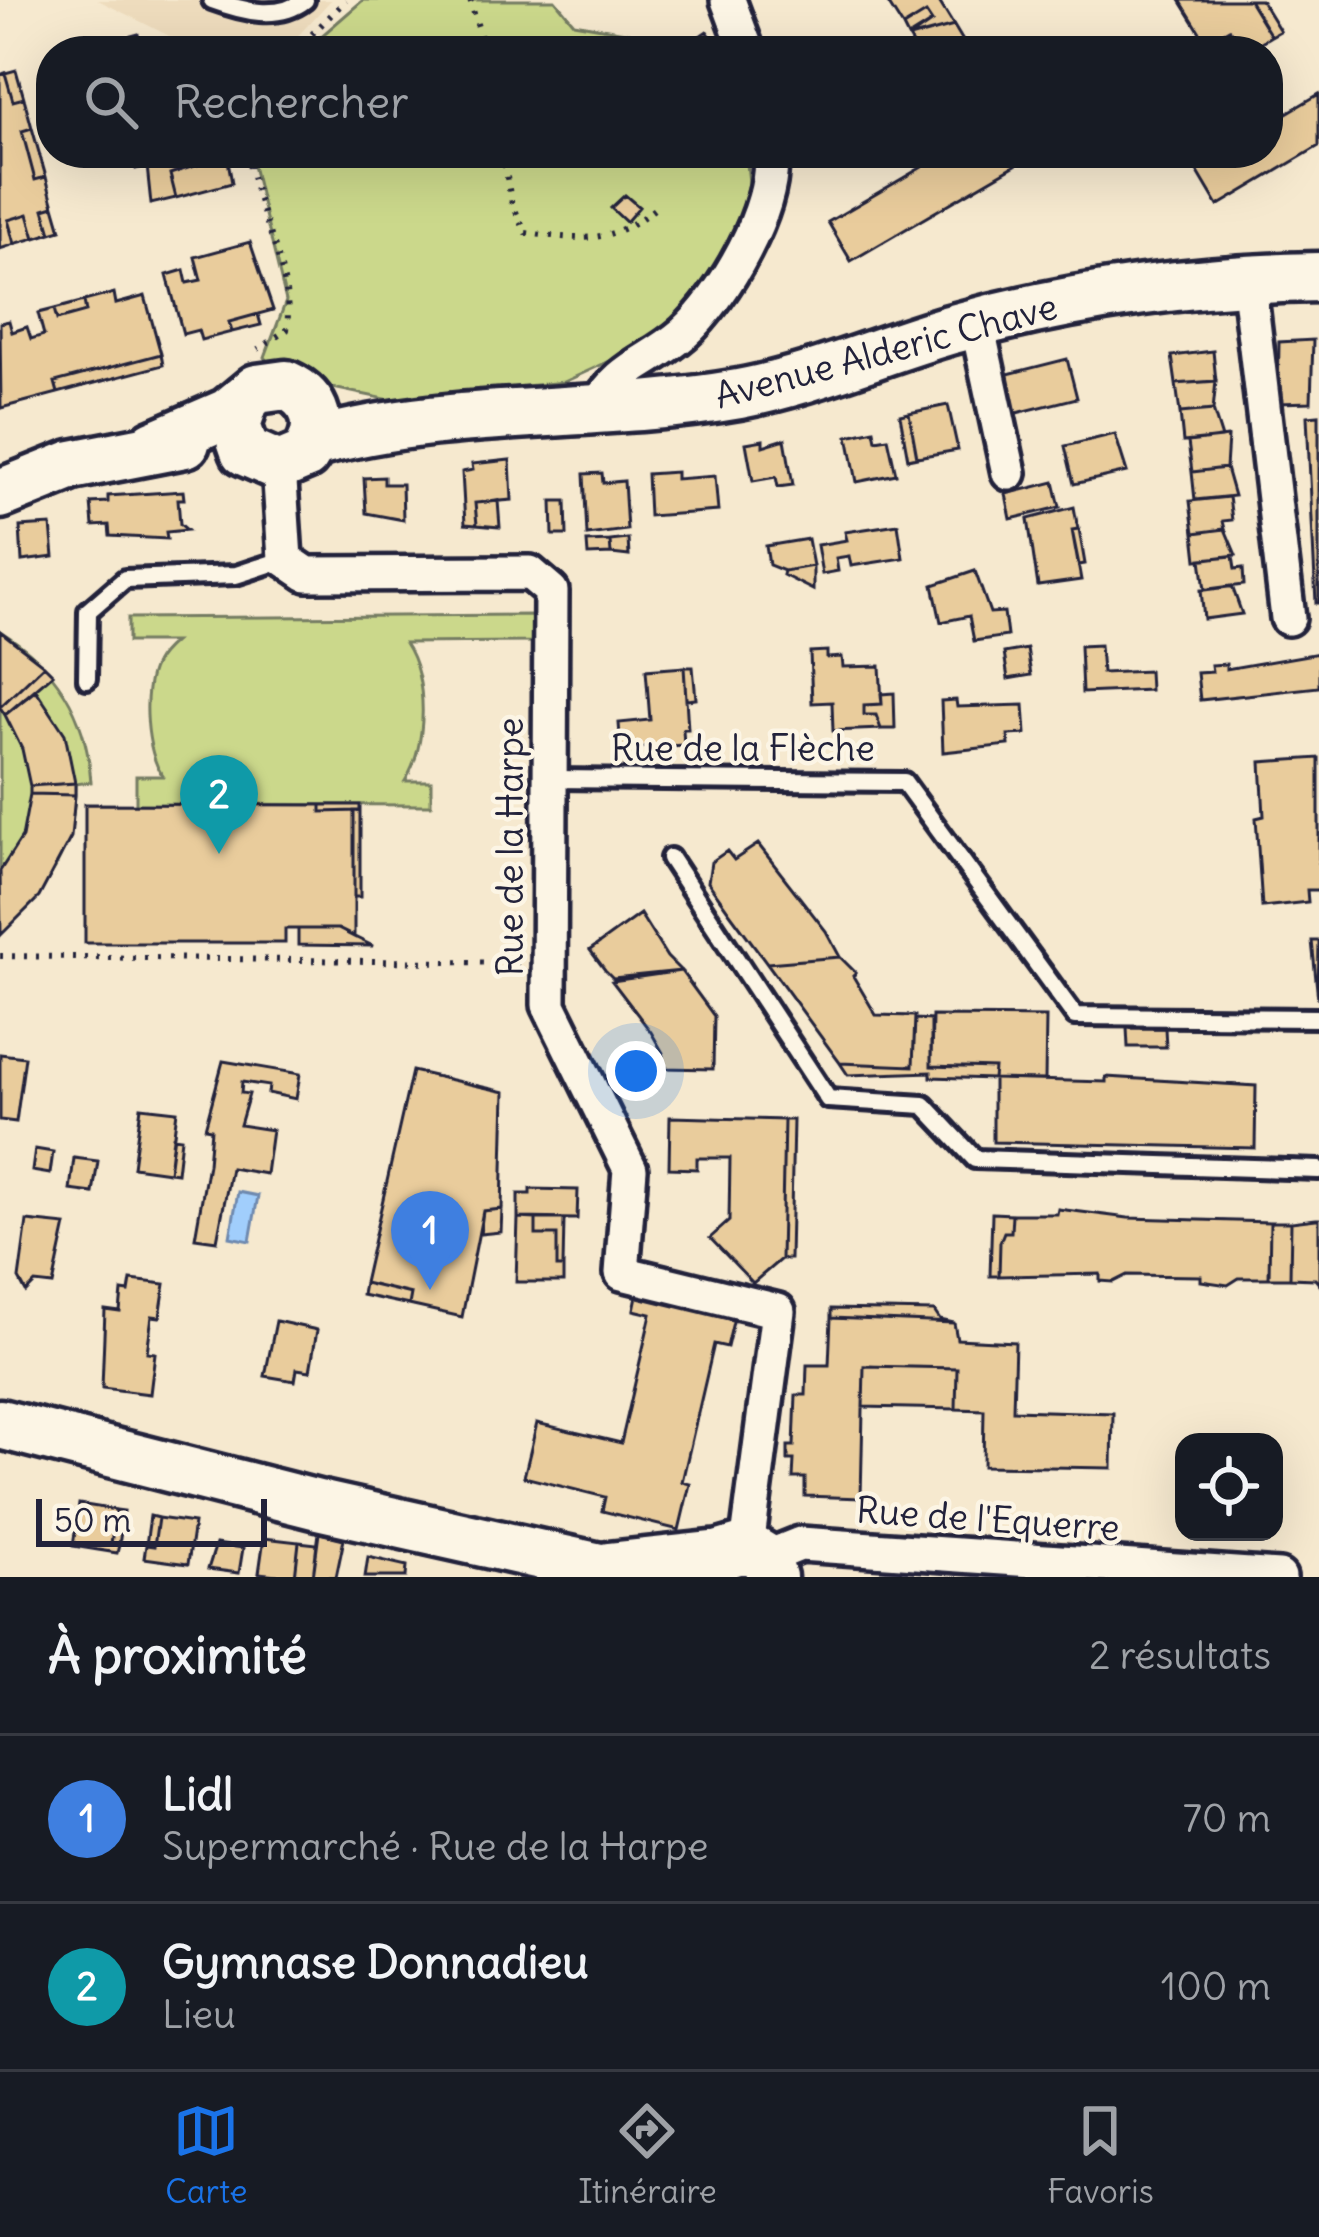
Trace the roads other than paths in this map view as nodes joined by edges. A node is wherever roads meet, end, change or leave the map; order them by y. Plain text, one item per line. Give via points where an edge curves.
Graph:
1 (212, 0) edge
2 (305, 0) edge
3 (728, 0) edge
4 (741, 36) edge
5 (768, 168) edge
6 (1319, 277) edge
7 (1248, 279) junction
8 (977, 324) junction
9 (251, 394) junction
10 (594, 411) junction
11 (287, 440) junction
12 (154, 445) junction
13 (1010, 472) dead end
14 (0, 494) edge
15 (285, 559) junction
16 (1288, 618) dead end
17 (87, 679) dead end
18 (551, 779) junction
19 (670, 858) dead end
20 (1319, 1018) edge
21 (1319, 1169) edge
22 (0, 1424) edge
23 (743, 1563) edge
24 (1067, 1570) edge
25 (624, 1572) edge
26 (1279, 1577) edge

1 - 2 lane via 243,12 291,11
3 - 4 street
5 - 10 street via 761,220 730,270 685,332 612,380
6 - 7 street, Avenue Alderic Chave
7 - 8 street, Avenue Alderic Chave via 1128,290
7 - 16 street
8 - 10 street, Avenue Alderic Chave via 747,392
8 - 13 street
9 - 11 street via 236,425
9 - 11 street via 286,385
9 - 12 street, Avenue Alderic Chave
10 - 11 street, Avenue Alderic Chave via 381,424
11 - 12 street, Avenue Alderic Chave
11 - 15 street
12 - 14 street, Avenue Alderic Chave
15 - 17 lane via 236,575 125,579 88,610
15 - 18 street, Rue de la Harpe via 307,574 530,573 544,580
18 - 20 lane, Rue de la Flèche via 904,782 1075,1016
18 - 23 street, Rue de la Harpe via 549,1005 630,1169 622,1273 778,1311
19 - 21 lane via 828,1100 924,1105 975,1159
22 - 25 street
23 - 24 street, Rue de l'Equerre via 800,1544
23 - 25 street
24 - 26 street, Rue de l'Equerre

